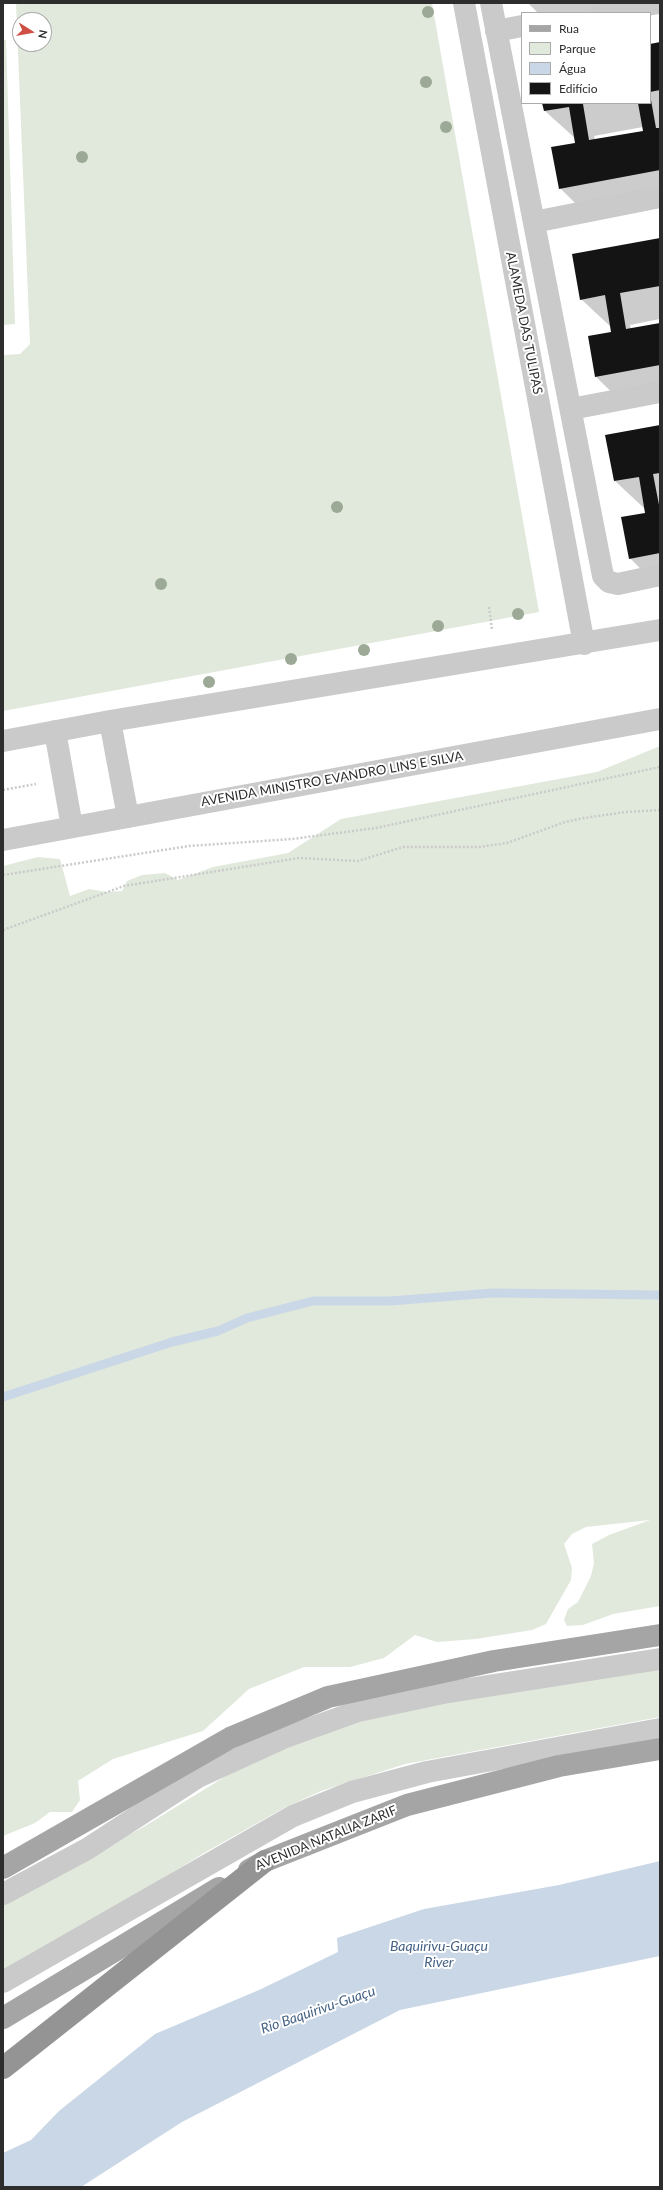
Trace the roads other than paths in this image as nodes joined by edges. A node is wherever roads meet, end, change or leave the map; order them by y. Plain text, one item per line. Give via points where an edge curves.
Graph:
1 (464, 3) edge
2 (491, 3) edge
3 (659, 3) edge
4 (607, 12) edge
5 (521, 26) edge
6 (496, 31) junction
7 (660, 197) edge
8 (534, 222) junction
9 (660, 392) edge
10 (571, 409) junction
11 (660, 574) edge
12 (660, 630) edge
13 (584, 644) junction
14 (660, 719) edge
15 (110, 721) junction
16 (55, 731) junction
17 (3, 741) edge
18 (128, 817) junction
19 (72, 827) junction
20 (3, 840) edge
21 (660, 1635) edge
22 (660, 1659) edge
23 (660, 1730) edge
24 (660, 1749) edge
25 (293, 1816) junction
26 (265, 1861) junction
27 (3, 1868) edge
28 (3, 1894) edge
29 (3, 1982) edge
30 (3, 2018) edge
31 (3, 2068) edge

1 - 13 street, ALAMEDA DAS TULIPAS
2 - 6 street
3 - 4 street
5 - 6 street
6 - 8 street
7 - 8 street
8 - 10 street
9 - 10 street
10 - 11 street via 603,576 609,582 618,584
12 - 13 street
13 - 15 street
14 - 18 street, AVENIDA MINISTRO EVANDRO LINS E SILVA
15 - 16 street
15 - 18 street
16 - 17 street
16 - 19 street
18 - 19 street, AVENIDA MINISTRO EVANDRO LINS E SILVA
19 - 20 street, AVENIDA MINISTRO EVANDRO LINS E SILVA
21 - 27 main road via 494,1662 328,1697 230,1738
22 - 28 street via 435,1694 358,1711 283,1738 198,1776 87,1849
23 - 25 street via 427,1772 352,1792
24 - 26 main road, AVENIDA NATALIA ZARIF via 559,1766 407,1805
25 - 26 street
25 - 29 street
26 - 30 main road, AVENIDA NATALIA ZARIF
26 - 31 highway

